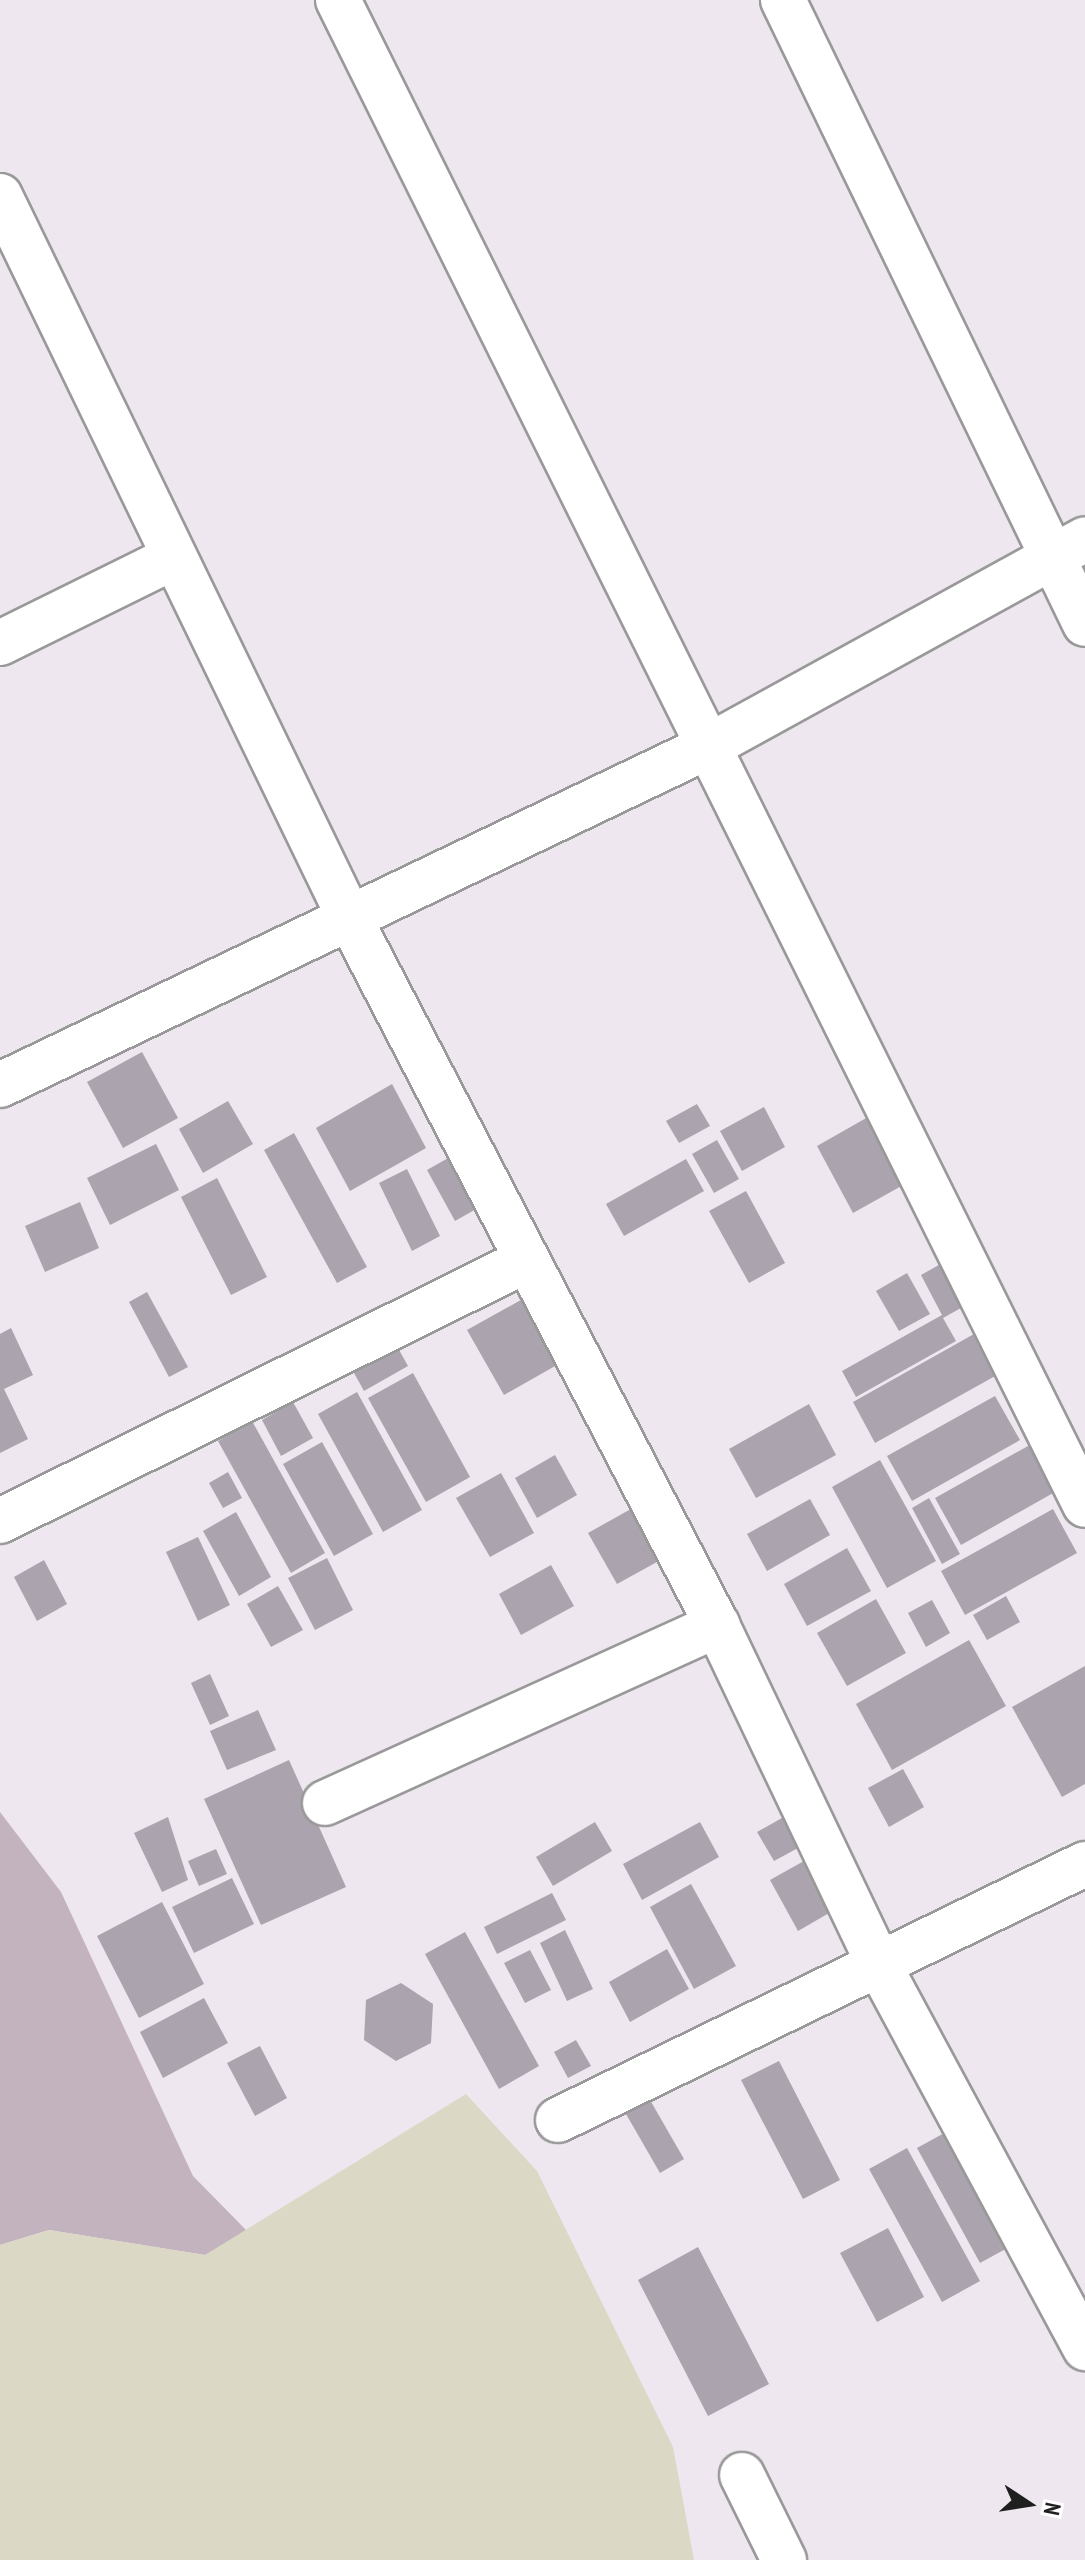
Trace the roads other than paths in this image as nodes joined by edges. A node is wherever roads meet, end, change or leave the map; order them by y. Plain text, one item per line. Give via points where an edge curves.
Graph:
1 (338, 0) edge
2 (783, 0) edge
3 (1, 202) edge
4 (1068, 548) edge
5 (172, 558) junction
6 (1085, 624) edge
7 (0, 643) edge
8 (709, 746) junction
9 (350, 919) junction
10 (0, 1085) edge
11 (527, 1260) junction
12 (1085, 1505) edge
13 (0, 1521) edge
14 (717, 1625) junction
15 (325, 1803) dead end
16 (1085, 1864) edge
17 (880, 1967) junction
18 (558, 2120) dead end
19 (1085, 2348) edge
20 (742, 2475) dead end
21 (784, 2560) edge

1 - 8 street
2 - 4 street
3 - 5 street
4 - 6 street
4 - 8 street
5 - 7 street
5 - 9 street
8 - 9 street
8 - 12 street
9 - 10 street
9 - 11 street
11 - 13 street
11 - 14 street
14 - 15 street
14 - 17 street
16 - 17 street
17 - 18 street
17 - 19 street
20 - 21 street

